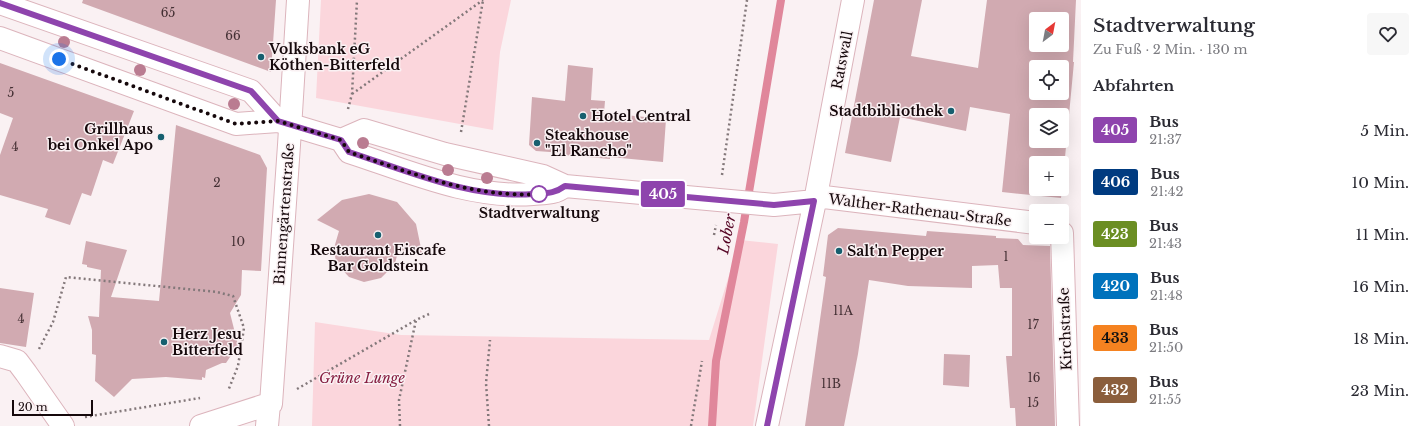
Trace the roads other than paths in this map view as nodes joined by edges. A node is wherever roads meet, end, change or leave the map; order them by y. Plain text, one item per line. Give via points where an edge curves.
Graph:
1 (298, 0) edge
2 (853, 0) edge
3 (0, 3) edge
4 (0, 38) edge
5 (284, 124) junction
6 (341, 140) junction
7 (565, 186) junction
8 (814, 201) junction
9 (1029, 222) edge
10 (1062, 244) edge
11 (0, 356) edge
12 (270, 404) junction
13 (62, 423) edge
14 (201, 426) edge
15 (267, 426) edge
16 (767, 426) edge
17 (1068, 426) edge

1 - 5 street, Binnengärtenstraße
2 - 8 street, Ratswall
3 - 5 street via 251,91
4 - 5 street via 236,124
5 - 6 street
5 - 12 street, Binnengärtenstraße
6 - 7 street, Walther-Rathenau-Straße via 364,130 470,161 543,176
6 - 7 street, Walther-Rathenau-Straße via 349,152 464,188 522,195 557,192
7 - 8 street, Walther-Rathenau-Straße via 774,205
8 - 9 street, Walther-Rathenau-Straße via 824,197
8 - 16 street, Ratswall
10 - 17 street, Kirchstraße
11 - 13 street via 17,361
12 - 14 street
12 - 15 street, Binnengärtenstraße

